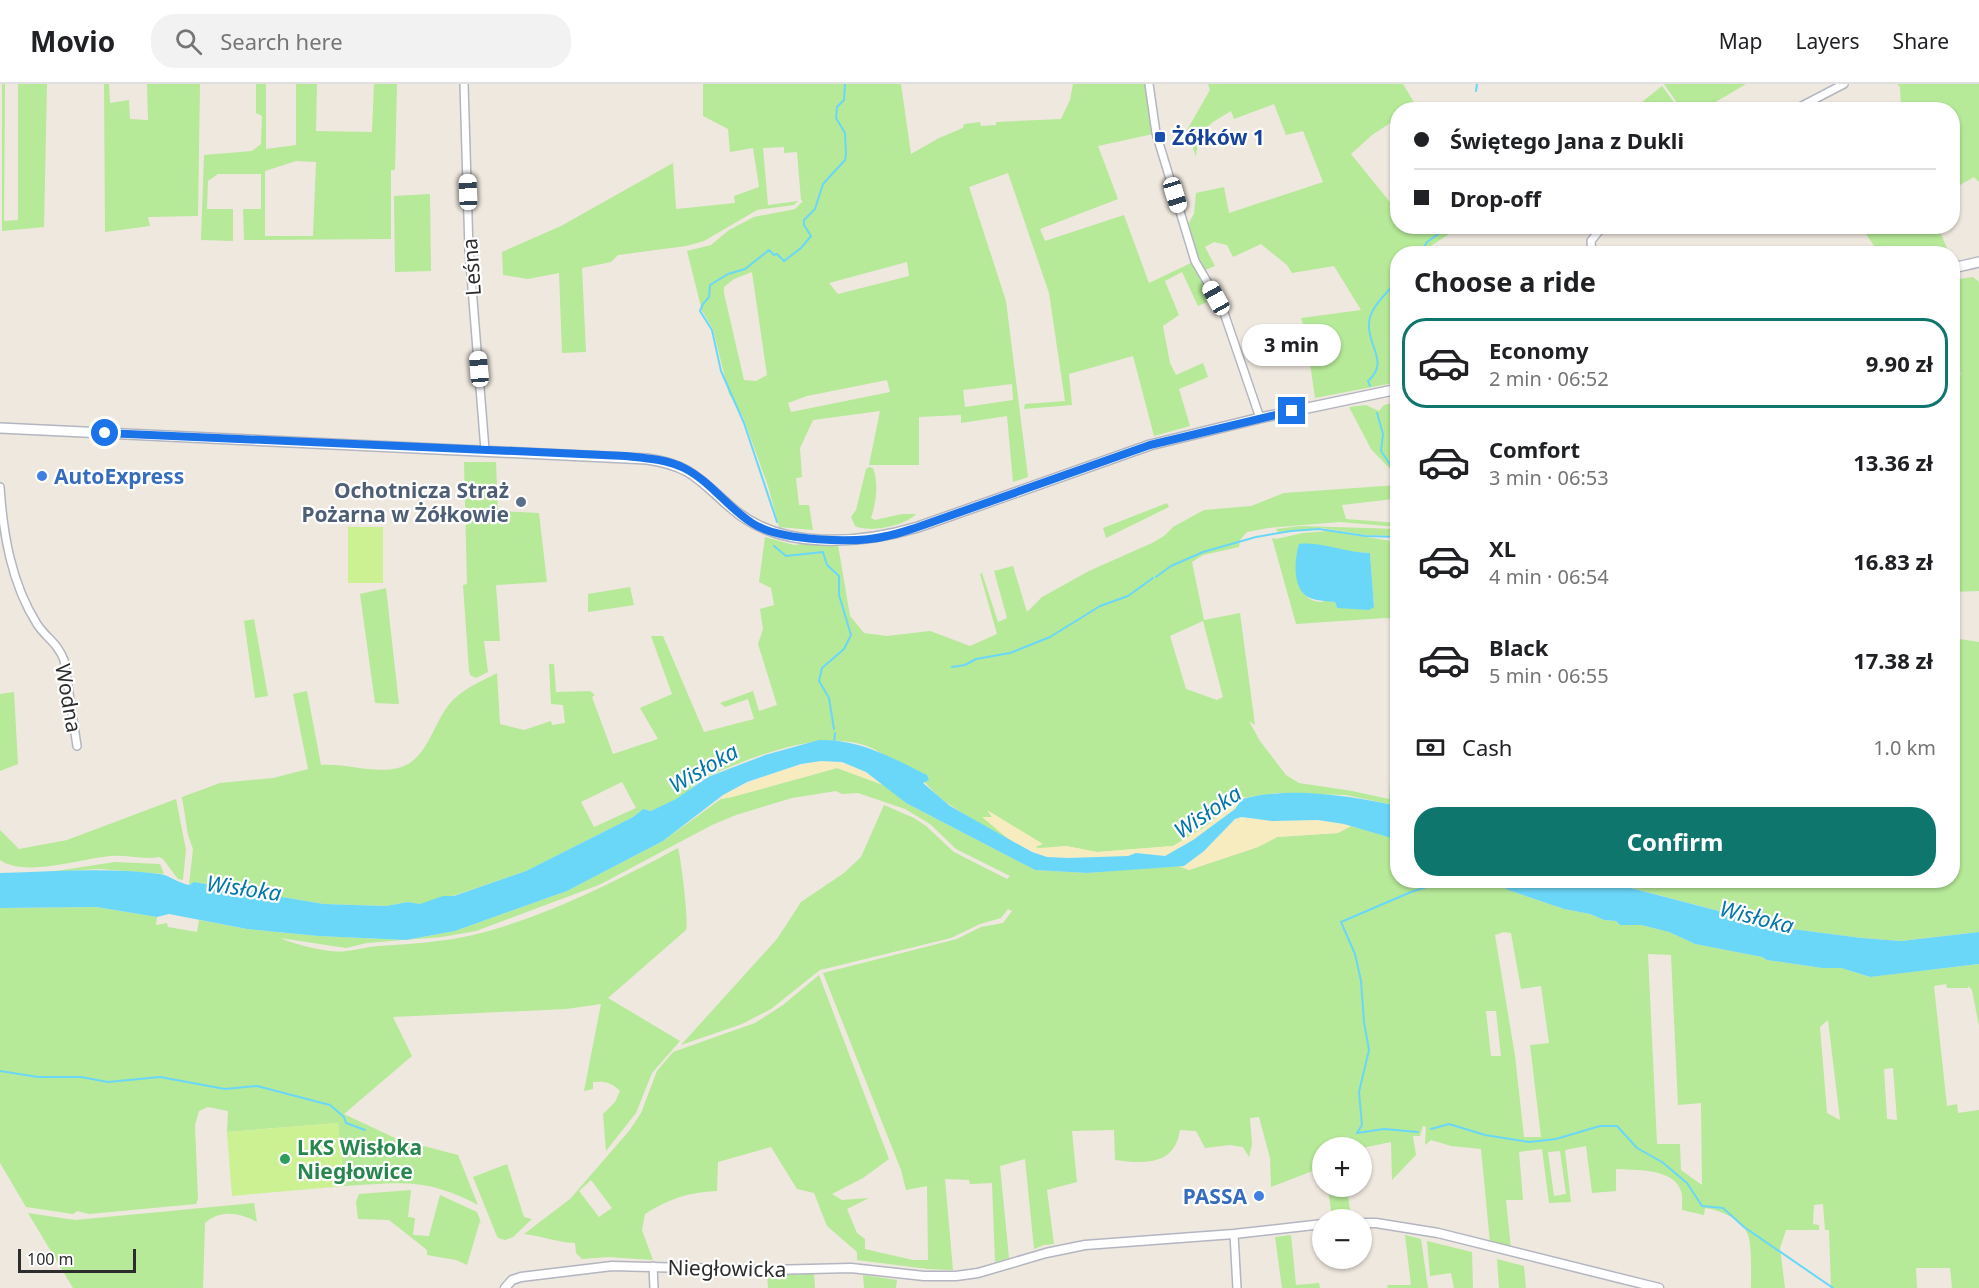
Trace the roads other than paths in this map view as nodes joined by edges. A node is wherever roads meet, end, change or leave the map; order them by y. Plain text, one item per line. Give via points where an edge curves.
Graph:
1 (465, 84) edge
2 (1149, 84) edge
3 (1844, 84) edge
4 (1809, 102) edge
5 (1979, 262) edge
6 (1960, 266) edge
7 (1390, 391) edge
8 (1260, 418) junction
9 (0, 428) edge
10 (485, 450) junction
11 (0, 487) edge
12 (77, 746) dead end
13 (1372, 1223) edge
14 (1312, 1225) edge
15 (1234, 1234) junction
16 (653, 1266) junction
17 (505, 1288) edge
18 (654, 1288) edge
19 (1237, 1288) edge
20 (1659, 1288) edge

1 - 10 street, Leśna via 469,250
2 - 8 street via 1156,134 1195,261 1222,308
3 - 4 street
5 - 6 main road
7 - 8 main road
8 - 10 main road via 1150,445 886,537 834,539 780,534 754,525 684,468 664,461
9 - 10 main road
11 - 12 street, Wodna via 3,531 26,604 64,660
13 - 20 street via 1438,1233
14 - 15 street, Niegłowicka
15 - 16 street, Niegłowicka via 1085,1245 978,1274 954,1276 851,1268
15 - 19 street
16 - 17 street, Niegłowicka via 566,1270 516,1278
16 - 18 street

